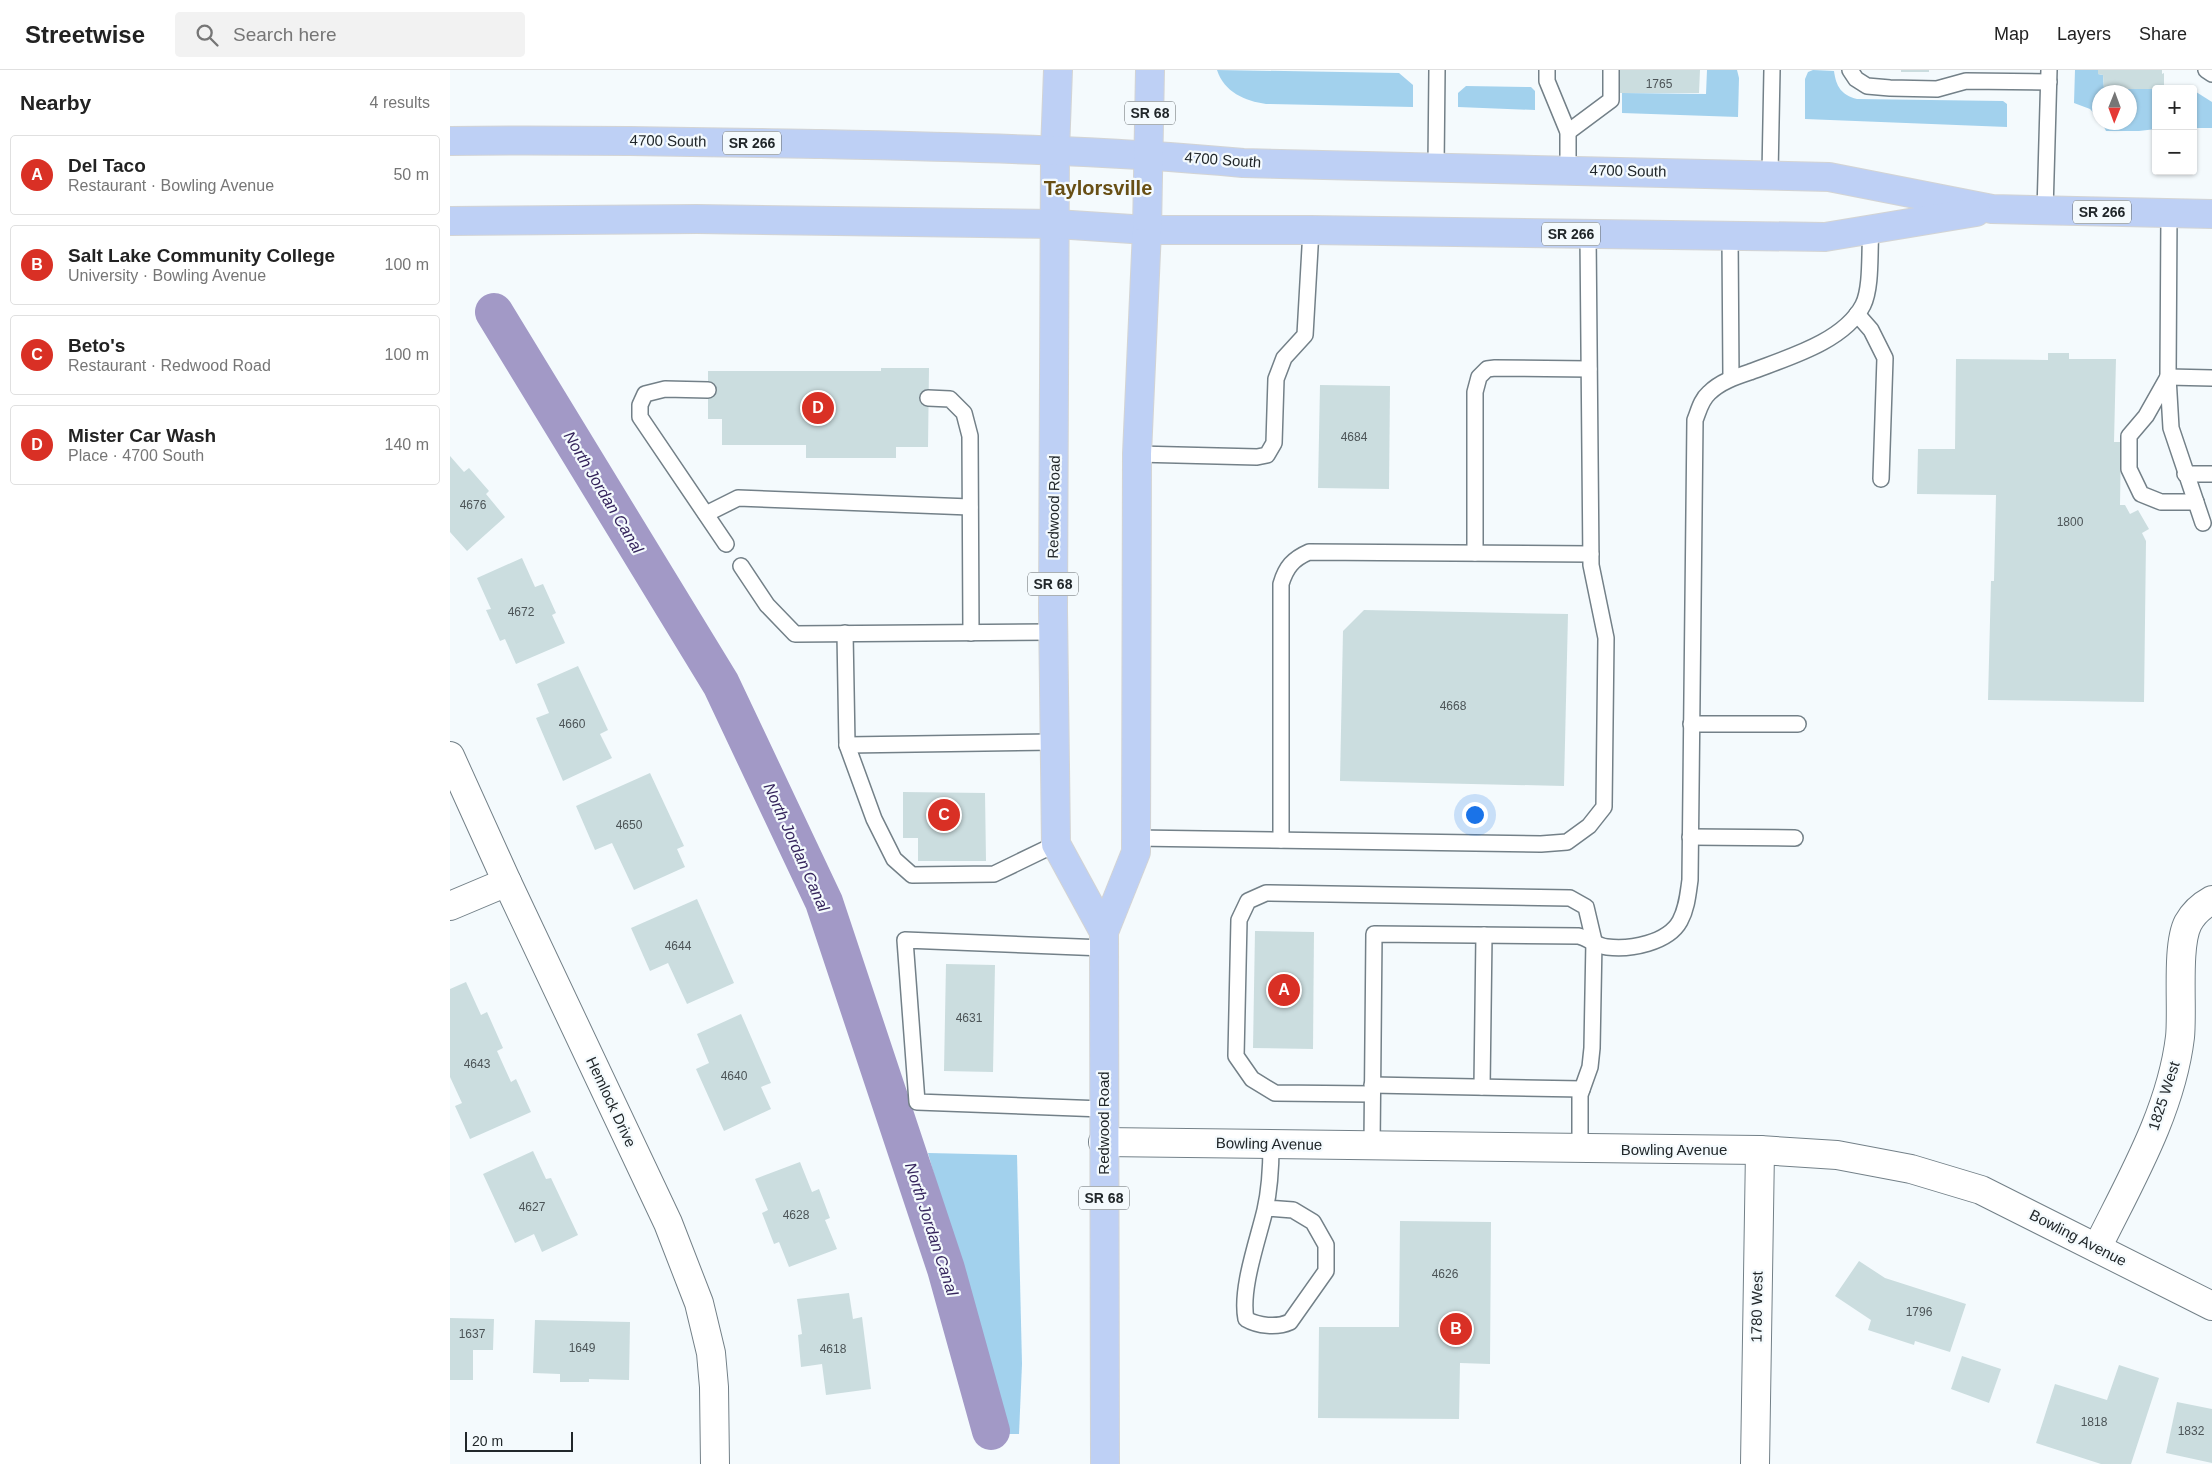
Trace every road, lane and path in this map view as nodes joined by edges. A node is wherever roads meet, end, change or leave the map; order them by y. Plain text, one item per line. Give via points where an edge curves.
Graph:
1 (1058, 70) edge
2 (1150, 70) edge
3 (1437, 70) edge
4 (1548, 70) edge
5 (1611, 70) edge
6 (1772, 70) edge
7 (1850, 70) edge
8 (2206, 70) edge
9 (2212, 74) edge
10 (1966, 75) edge
11 (2049, 76) edge
12 (1568, 132) junction
13 (450, 140) edge
14 (1054, 151) junction
15 (1148, 155) junction
16 (1436, 167) junction
17 (1568, 170) junction
18 (1770, 174) junction
19 (1992, 209) junction
20 (2045, 211) junction
21 (2169, 214) junction
22 (2212, 214) edge
23 (450, 221) edge
24 (1056, 224) junction
25 (1871, 229) junction
26 (1147, 230) junction
27 (1311, 230) junction
28 (1588, 234) junction
29 (1730, 236) junction
30 (1857, 314) junction
31 (1590, 369) junction
32 (2168, 377) junction
33 (1732, 378) junction
34 (2212, 378) edge
35 (708, 390) dead end
36 (928, 398) dead end
37 (1137, 454) junction
38 (2185, 474) junction
39 (2212, 474) edge
40 (1881, 479) dead end
41 (2196, 502) junction
42 (970, 507) junction
43 (706, 514) junction
44 (2203, 523) dead end
45 (726, 544) dead end
46 (1475, 553) junction
47 (1591, 554) junction
48 (741, 566) dead end
49 (971, 632) junction
50 (1053, 632) junction
51 (845, 633) junction
52 (1691, 724) junction
53 (1798, 724) dead end
54 (1054, 742) junction
55 (847, 745) junction
56 (450, 756) edge
57 (1690, 837) junction
58 (1136, 838) junction
59 (1794, 838) dead end
60 (1281, 840) junction
61 (1056, 844) junction
62 (507, 882) junction
63 (2206, 903) edge
64 (450, 906) edge
65 (1484, 935) junction
66 (1104, 940) junction
67 (1594, 941) junction
68 (1482, 1087) junction
69 (1582, 1089) junction
70 (1372, 1090) junction
71 (1104, 1109) junction
72 (1103, 1142) junction
73 (1271, 1145) junction
74 (1372, 1146) junction
75 (1580, 1149) junction
76 (1760, 1150) junction
77 (1266, 1208) junction
78 (2097, 1248) junction
79 (2212, 1306) edge
80 (714, 1464) edge
81 (1105, 1464) edge
82 (1755, 1464) edge

1 - 14 main road, Redwood Road / SR 68
2 - 15 main road, Redwood Road / SR 68
3 - 16 lane
4 - 12 lane via 1547,81
5 - 12 lane via 1611,100
6 - 18 lane
7 - 10 lane via 1867,86 1890,88 1937,89
8 - 9 lane
10 - 11 lane
11 - 20 lane
12 - 17 lane
13 - 14 main road, 4700 South / SR 266 via 570,139 997,147
14 - 15 main road, 4700 South / SR 266
14 - 24 main road, Redwood Road / SR 68
15 - 16 main road, 4700 South / SR 266 via 1243,163
15 - 26 main road, Redwood Road / SR 68
16 - 17 main road, 4700 South / SR 266
17 - 18 main road, 4700 South / SR 266
18 - 19 main road, 4700 South / SR 266 via 1829,177
19 - 20 main road, 4700 South / SR 266
19 - 25 main road, 4700 South / SR 266
20 - 21 main road, 4700 South / SR 266
21 - 22 main road, 4700 South / SR 266
21 - 32 lane
23 - 24 main road, 4700 South / SR 266 via 697,219
24 - 26 main road, 4700 South / SR 266
24 - 50 main road, Redwood Road / SR 68
25 - 29 main road, 4700 South / SR 266 via 1825,237
25 - 30 lane via 1867,290 1864,304
26 - 27 main road, 4700 South / SR 266
26 - 37 main road, Redwood Road / SR 68
27 - 28 main road, 4700 South / SR 266
27 - 37 lane via 1305,334 1284,358 1276,379 1274,443 1268,455
28 - 29 main road, 4700 South / SR 266
28 - 31 lane
29 - 33 lane
30 - 33 lane via 1842,331 1822,342
30 - 40 lane via 1871,330 1885,358
31 - 46 lane via 1495,368 1487,369 1479,377 1475,392
31 - 47 lane
32 - 34 lane
32 - 38 lane via 2171,428
32 - 41 lane via 2146,416 2129,436 2129,469 2140,494 2161,502
33 - 52 lane via 1708,393 1695,420
35 - 43 lane via 665,389 645,394 640,405 640,417
36 - 42 lane via 950,399 964,413 970,436
37 - 58 main road, Redwood Road / SR 68
38 - 39 lane
38 - 41 lane
41 - 44 lane
42 - 43 lane via 738,498
42 - 49 lane
43 - 45 lane
46 - 47 lane
46 - 60 lane via 1309,552 1296,558 1285,570 1282,584
47 - 60 lane via 1606,638 1604,807 1589,826 1567,842 1541,844
48 - 51 lane via 767,605 795,634
49 - 50 lane
49 - 51 lane
50 - 54 main road, Redwood Road / SR 68
51 - 55 lane
52 - 53 lane
52 - 57 lane
54 - 55 lane
54 - 61 main road, Redwood Road / SR 68
55 - 61 lane via 874,819 894,859 912,875 994,874
56 - 62 street, Hemlock Drive
57 - 59 lane
57 - 67 lane via 1690,880 1687,903 1679,923 1669,933 1648,944 1605,947
58 - 60 lane
58 - 66 main road, Redwood Road / SR 68 via 1136,852
61 - 66 main road, Redwood Road / SR 68
62 - 64 street
62 - 80 street, Hemlock Drive via 668,1223 699,1303 711,1353
63 - 78 street, 1825 West via 2187,924 2183,945 2180,1035 2175,1070 2157,1123
65 - 67 lane via 1579,936
65 - 68 lane
65 - 70 lane via 1374,934
66 - 71 main road, Redwood Road / SR 68
66 - 71 lane via 905,940 917,1102
67 - 69 lane via 1592,1048 1590,1067
67 - 70 lane via 1586,907 1570,898 1266,893 1248,901 1239,920 1236,1056 1252,1079 1275,1093
68 - 69 lane
68 - 70 lane
69 - 75 lane
70 - 74 lane
71 - 72 main road, Redwood Road / SR 68
72 - 73 street, Bowling Avenue
72 - 81 main road, Redwood Road / SR 68
73 - 74 street, Bowling Avenue
73 - 77 lane
74 - 75 street, Bowling Avenue
75 - 76 street, Bowling Avenue
76 - 78 street, Bowling Avenue via 1836,1155 1911,1169 1981,1190
76 - 82 street, 1780 West
77 - 77 lane via 1244,1310 1246,1319 1254,1324 1284,1325 1290,1322 1326,1271 1326,1245 1313,1222 1293,1210
78 - 79 street, Bowling Avenue

